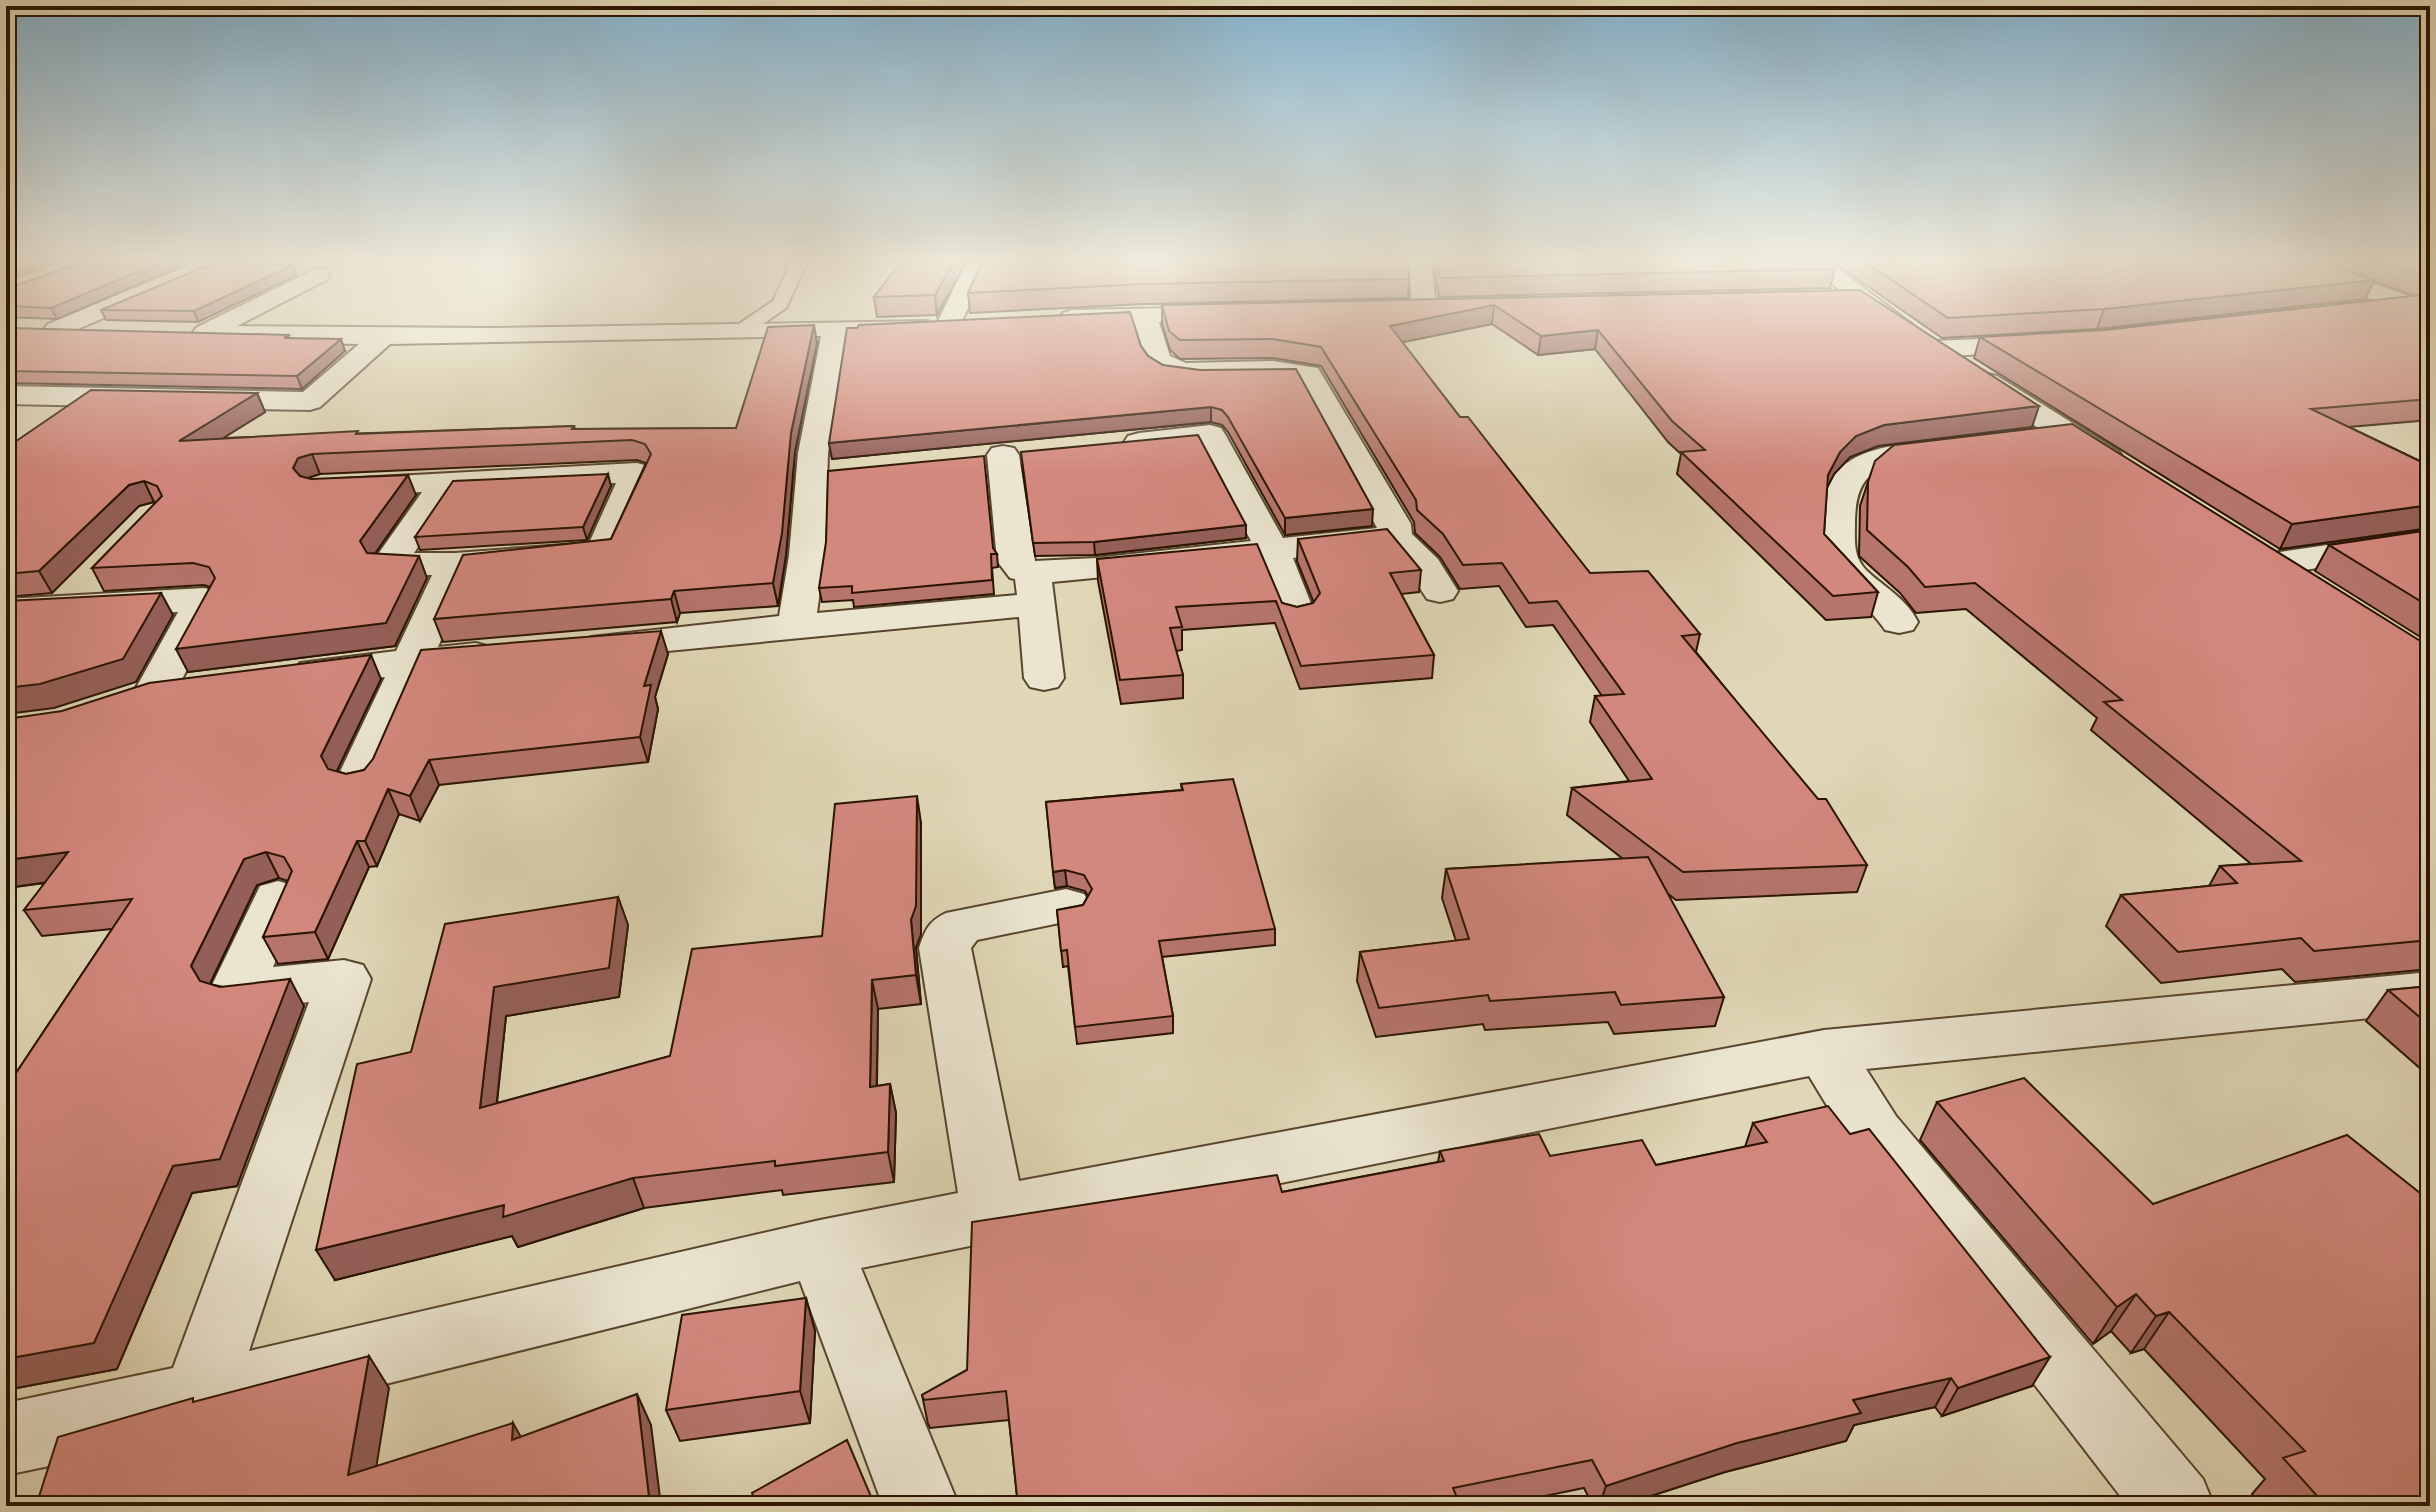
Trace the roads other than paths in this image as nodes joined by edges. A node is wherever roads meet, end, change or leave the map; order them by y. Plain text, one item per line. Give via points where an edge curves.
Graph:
1 (191, 333) edge
2 (668, 333) edge
3 (834, 333) edge
4 (1149, 333) edge
5 (1912, 333) edge
6 (381, 338) junction
7 (2067, 342) edge
8 (1936, 349) junction
9 (6, 395) edge
10 (2069, 434) junction
11 (2027, 440) edge
12 (1107, 445) edge
13 (1971, 447) edge
14 (1002, 455) dead end
15 (2133, 475) edge
16 (444, 484) junction
17 (320, 487) edge
18 (1395, 536) junction
19 (2430, 540) edge
20 (1272, 549) junction
21 (455, 564) junction
22 (93, 576) edge
23 (1034, 588) junction
24 (2312, 589) edge
25 (1440, 591) dead end
26 (63, 607) junction
27 (6, 610) edge
28 (1297, 616) edge
29 (1899, 622) dead end
30 (796, 626) junction
31 (574, 648) edge
32 (510, 652) edge
33 (415, 659) junction
34 (274, 676) edge
35 (1044, 678) dead end
36 (198, 686) edge
37 (154, 693) junction
38 (114, 706) edge
39 (358, 782) edge
40 (278, 898) edge
41 (1066, 906) edge
42 (2430, 992) edge
43 (1824, 1052) junction
44 (994, 1215) junction
45 (820, 1248) junction
46 (198, 1397) junction
47 (6, 1439) edge
48 (2161, 1503) edge
49 (921, 1506) edge

1 - 6 street
2 - 6 street
3 - 30 street via 813,453 830,471 807,555
4 - 18 street via 1156,355 1168,368 1283,368 1308,374 1394,524
5 - 8 street
6 - 9 street via 310,401
7 - 8 street
8 - 10 street
10 - 11 street
10 - 15 street
12 - 20 street via 1210,434
13 - 29 street via 1878,458 1855,469 1842,490 1838,558
14 - 23 street via 1015,561
16 - 17 street
16 - 21 street via 389,564
16 - 21 street via 637,473 602,552
18 - 20 street
18 - 25 street
19 - 24 street via 2261,556
20 - 23 street via 1095,569
20 - 28 street
21 - 33 street
22 - 26 street
23 - 30 street
23 - 35 street
26 - 27 street
26 - 37 street via 204,599
30 - 31 street
32 - 33 street
33 - 34 street
33 - 39 street
36 - 37 street
37 - 38 street
40 - 46 street via 236,991 344,979
41 - 44 street via 964,925 950,932 945,948
42 - 43 street
43 - 44 street
43 - 48 street via 1875,1133
44 - 45 street
45 - 46 street
45 - 49 street
46 - 47 street

